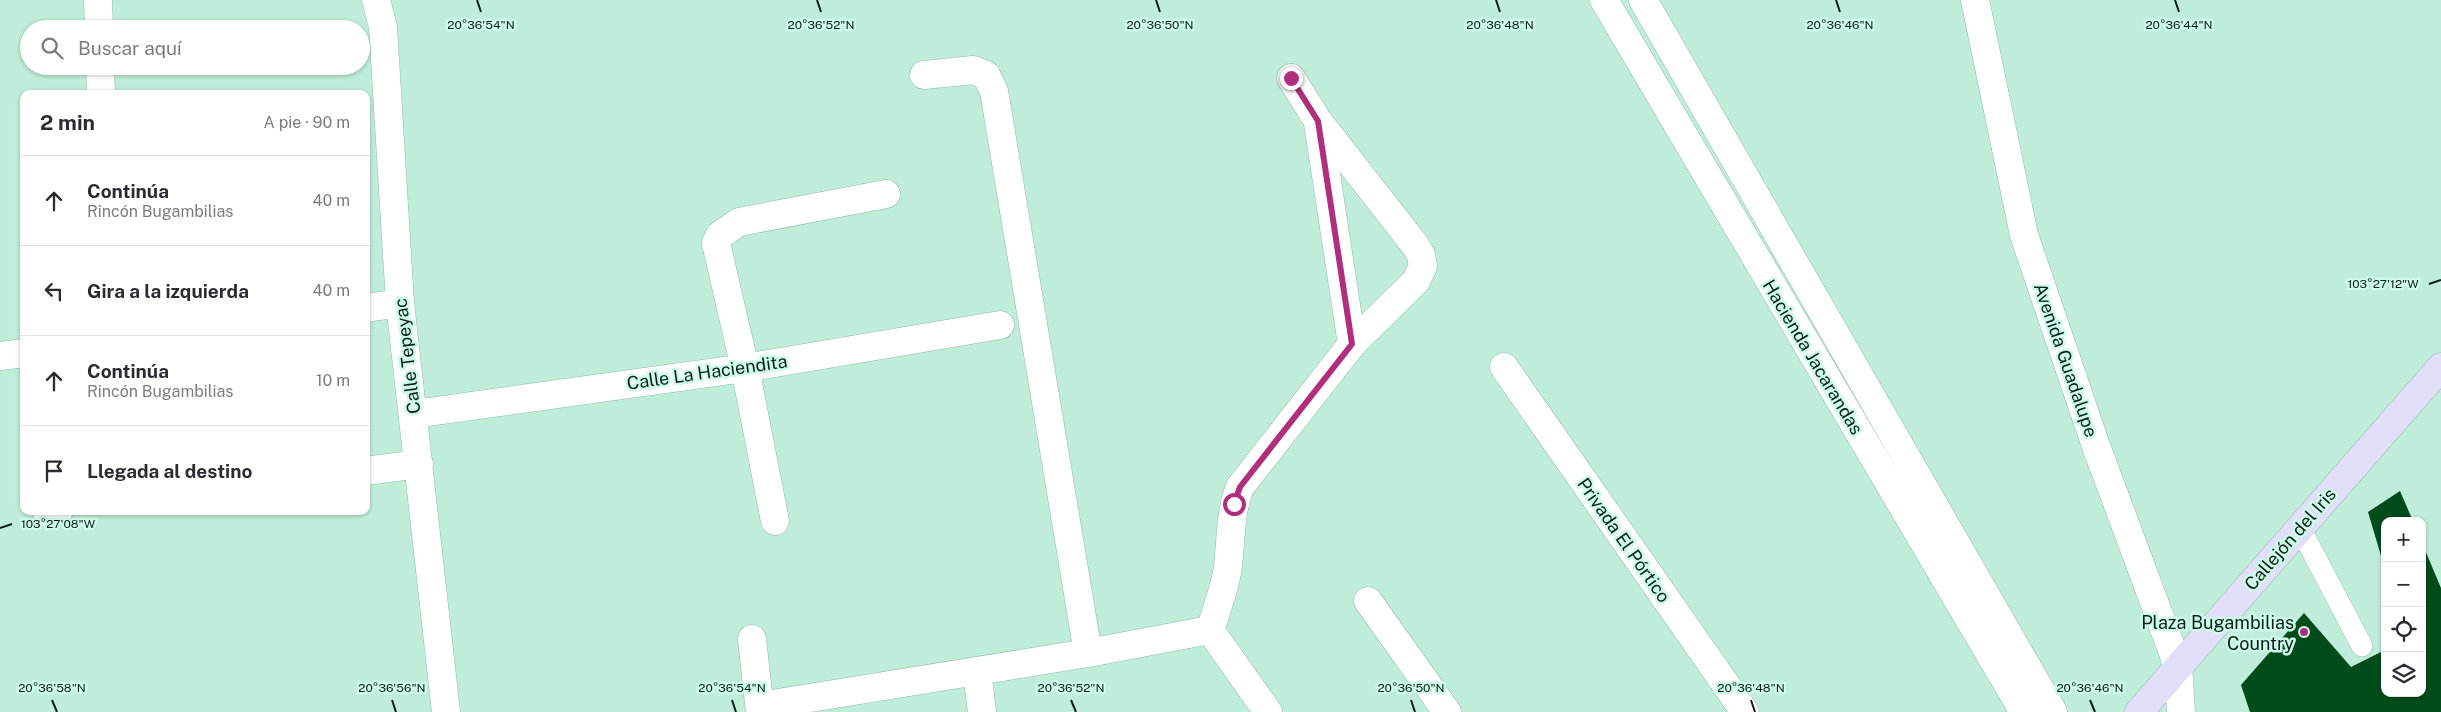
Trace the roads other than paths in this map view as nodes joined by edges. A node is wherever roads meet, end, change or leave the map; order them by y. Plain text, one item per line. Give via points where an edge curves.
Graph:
1 (98, 0) edge
2 (376, 0) edge
3 (1604, 0) edge
4 (1642, 0) edge
5 (1975, 0) edge
6 (99, 20) edge
7 (924, 74) dead end
8 (101, 75) edge
9 (1291, 78) dead end
10 (102, 90) edge
11 (1318, 121) junction
12 (1726, 146) junction
13 (1700, 164) junction
14 (886, 194) dead end
15 (400, 303) junction
16 (370, 307) edge
17 (1000, 325) dead end
18 (1352, 344) junction
19 (20, 354) edge
20 (0, 356) edge
21 (1504, 367) dead end
22 (2441, 367) edge
23 (745, 368) junction
24 (414, 414) junction
25 (420, 464) junction
26 (370, 470) edge
27 (775, 521) dead end
28 (2300, 528) junction
29 (1368, 601) dead end
30 (1210, 630) junction
31 (752, 639) dead end
32 (2362, 646) dead end
33 (1088, 653) junction
34 (2178, 666) junction
35 (977, 671) junction
36 (2016, 675) junction
37 (760, 709) edge
38 (446, 712) edge
39 (982, 712) edge
40 (1268, 712) edge
41 (1447, 712) edge
42 (1744, 712) edge
43 (2024, 712) edge
44 (2053, 712) edge
45 (2139, 712) edge
46 (2181, 712) edge

1 - 6 street
2 - 15 street, Calle Tepeyac via 383,27
3 - 13 street, Hacienda Jacarandas
4 - 12 street, Hacienda Jacarandas
5 - 34 street, Avenida Guadalupe via 2024,235 2096,446
7 - 33 street via 973,70 986,75 994,92
8 - 10 street
9 - 11 street
11 - 18 street
11 - 18 street via 1415,245 1423,266 1416,281
12 - 13 street
12 - 36 street, Hacienda Jacarandas
13 - 36 street, Hacienda Jacarandas
14 - 23 street via 739,222 720,234 716,243 718,255
15 - 16 street
15 - 24 street, Calle Tepeyac
17 - 23 street, Calle La Haciendita
18 - 30 street via 1240,487 1234,504 1220,602
19 - 20 street
21 - 42 street, Privada El Pórtico
22 - 28 street, Callejón del Iris
23 - 24 street, Calle La Haciendita
23 - 27 street
24 - 25 street, Calle Tepeyac
25 - 26 street
25 - 38 street, Calle Tepeyac
28 - 32 lane
28 - 34 street, Callejón del Iris
29 - 41 street
30 - 33 street
30 - 40 street
31 - 37 street
33 - 35 street
34 - 45 street, Callejón del Iris
34 - 46 street, Avenida Guadalupe
35 - 37 street
35 - 39 street
36 - 43 street, Hacienda Jacarandas
36 - 44 street, Hacienda Jacarandas

